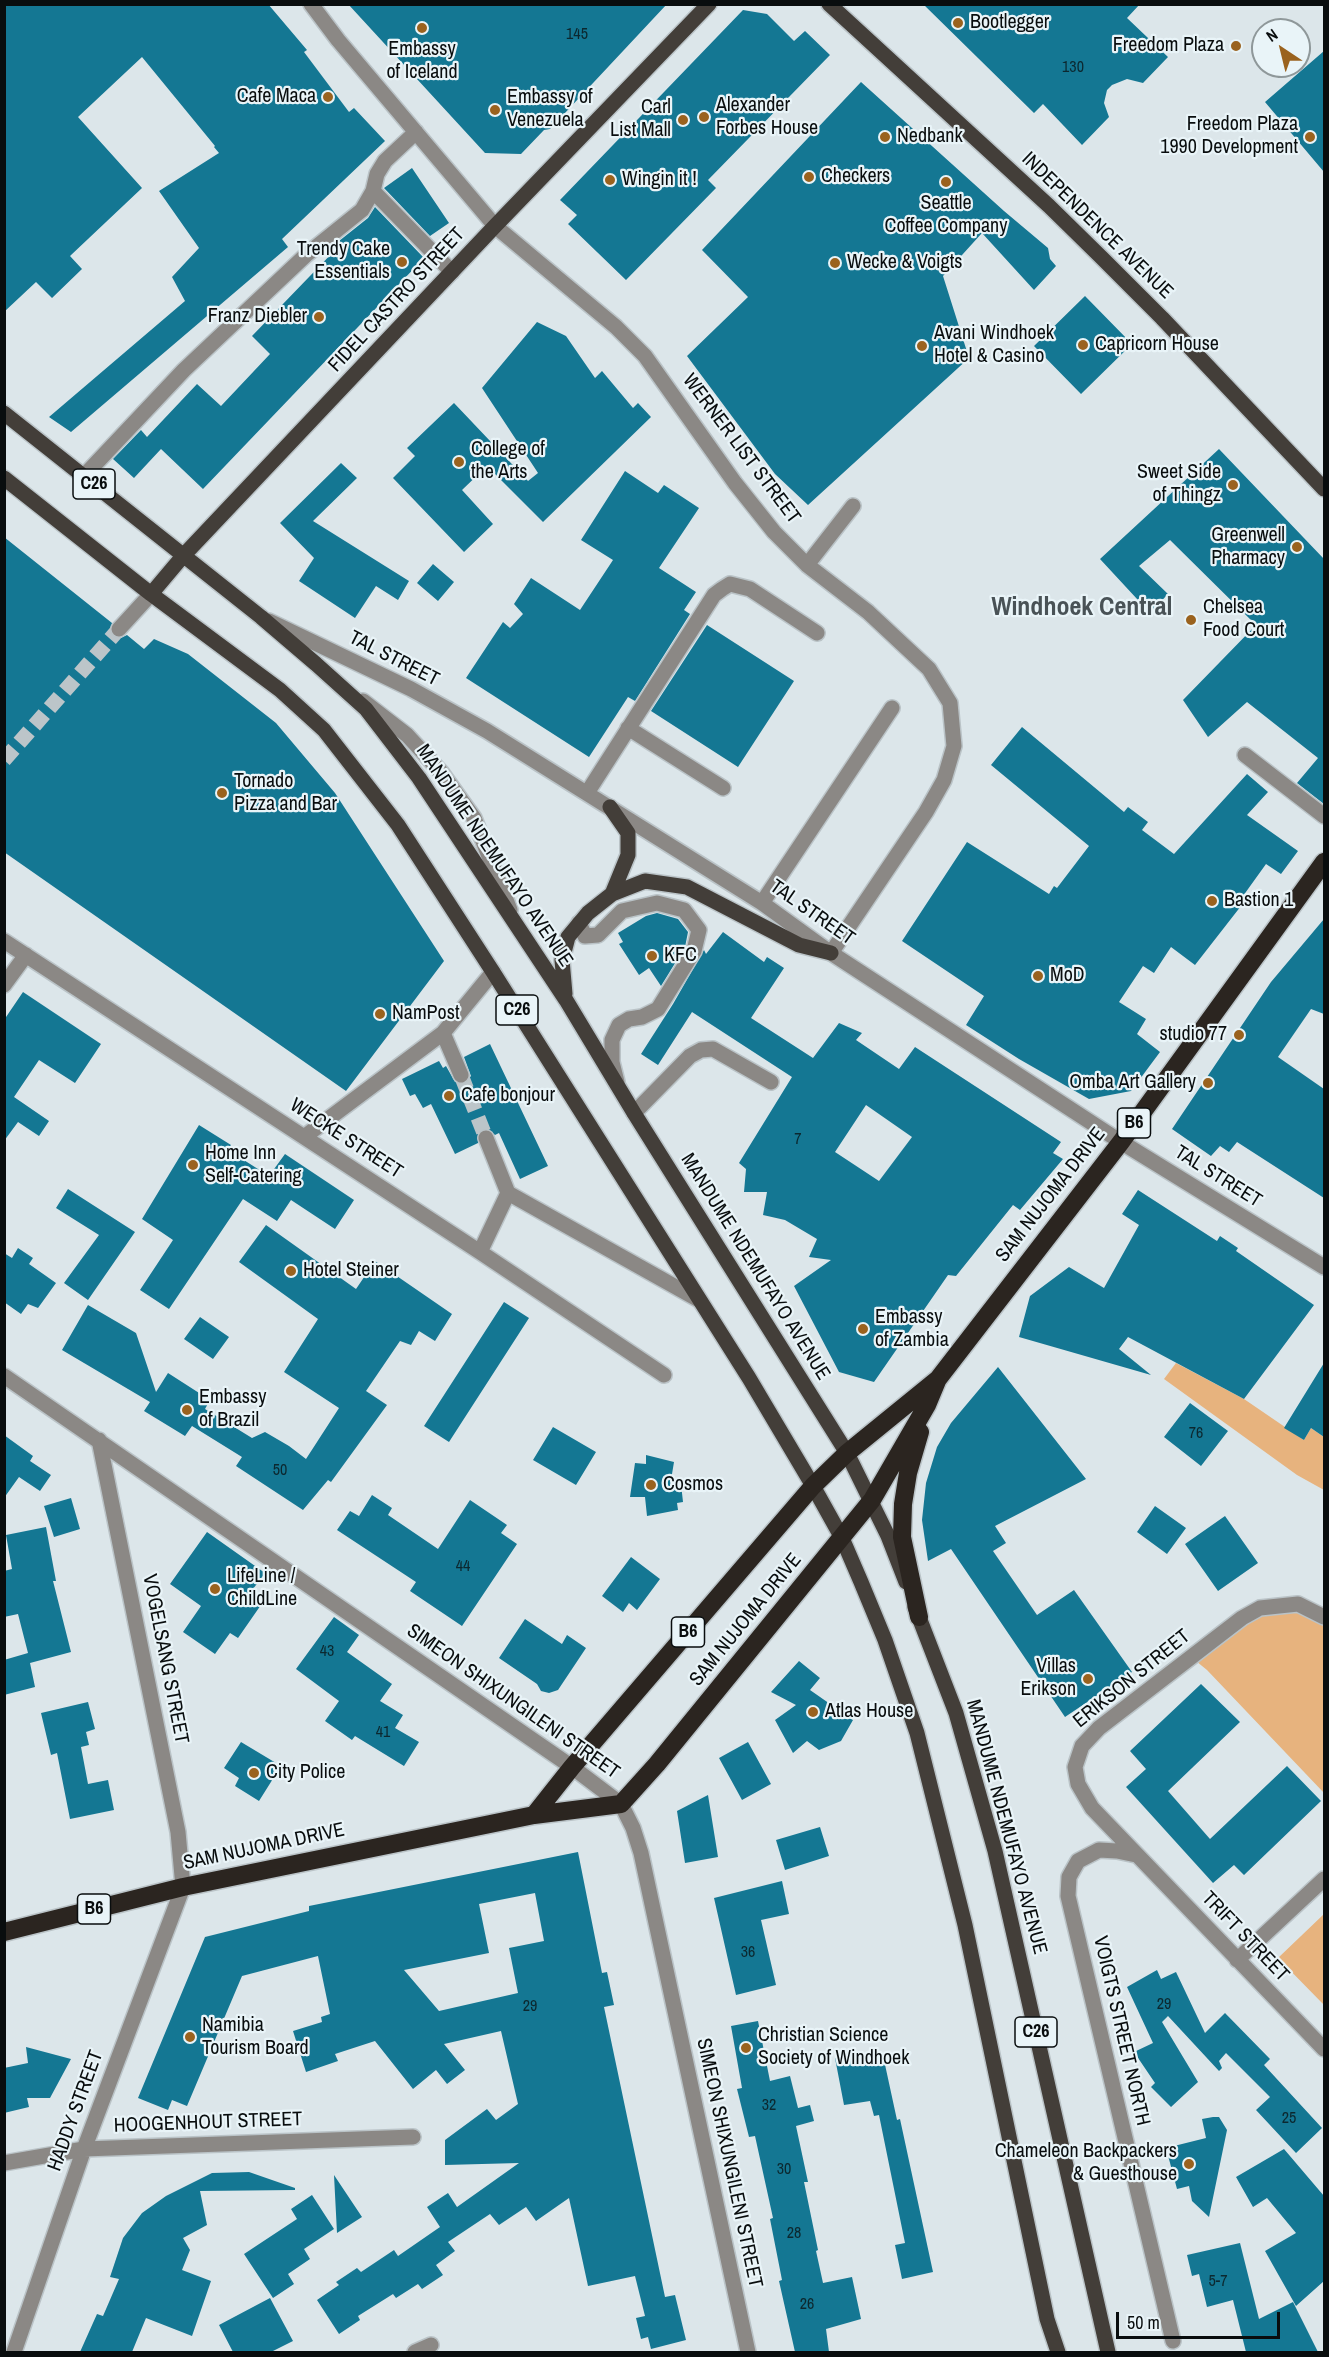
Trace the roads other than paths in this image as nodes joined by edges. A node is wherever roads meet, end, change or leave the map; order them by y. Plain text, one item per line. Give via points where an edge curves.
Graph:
1 (310, 4) edge
2 (710, 4) edge
3 (829, 4) edge
4 (416, 132) junction
5 (373, 191) junction
6 (495, 226) junction
7 (452, 272) junction
8 (4, 413) edge
9 (84, 476) junction
10 (4, 478) edge
11 (1324, 489) edge
12 (853, 506) dead end
13 (183, 556) junction
14 (807, 565) junction
15 (151, 594) junction
16 (261, 617) junction
17 (119, 629) tunnel mouth
18 (817, 633) dead end
19 (316, 664) junction
20 (892, 708) dead end
21 (628, 728) junction
22 (1245, 755) dead end
23 (723, 788) dead end
24 (587, 793) junction
25 (610, 807) junction
26 (1324, 816) edge
27 (1324, 862) edge
28 (612, 894) junction
29 (762, 903) junction
30 (514, 918) junction
31 (579, 923) junction
32 (4, 940) edge
33 (831, 952) junction
34 (26, 955) junction
35 (493, 972) junction
36 (4, 986) edge
37 (566, 1000) junction
38 (444, 1033) junction
39 (461, 1075) tunnel mouth
40 (617, 1082) junction
41 (771, 1082) dead end
42 (634, 1113) junction
43 (304, 1137) junction
44 (486, 1138) tunnel mouth
45 (1121, 1142) junction
46 (508, 1193) junction
47 (480, 1252) junction
48 (1324, 1267) edge
49 (699, 1300) junction
50 (664, 1375) dead end
51 (4, 1376) edge
52 (938, 1379) junction
53 (927, 1405) junction
54 (99, 1440) junction
55 (847, 1453) junction
56 (813, 1486) junction
57 (872, 1500) junction
58 (842, 1538) junction
59 (919, 1617) junction
60 (1324, 1617) edge
61 (572, 1767) junction
62 (621, 1804) junction
63 (534, 1815) junction
64 (1136, 1855) junction
65 (1324, 1879) edge
66 (183, 1887) junction
67 (4, 1932) edge
68 (1237, 1960) junction
69 (1324, 2049) edge
70 (413, 2137) dead end
71 (84, 2149) junction
72 (4, 2163) edge
73 (1173, 2341) dead end
74 (431, 2344) dead end
75 (14, 2352) edge
76 (414, 2352) edge
77 (748, 2352) edge
78 (1058, 2352) edge
79 (1108, 2352) edge

1 - 4 street, WERNER LIST STREET
2 - 6 main road, FIDEL CASTRO STREET
3 - 11 main road, INDEPENDENCE AVENUE via 1101,256
4 - 5 street via 385,161
4 - 6 street, WERNER LIST STREET
5 - 7 street
5 - 9 street via 362,210 306,255 184,370
6 - 7 main road, FIDEL CASTRO STREET
6 - 14 street, WERNER LIST STREET via 645,356 735,483 774,532
7 - 13 main road, FIDEL CASTRO STREET
8 - 9 main road, MANDUME NDEMUFAYO AVENUE / C26
9 - 13 main road, MANDUME NDEMUFAYO AVENUE / C26
10 - 15 main road, C26
12 - 14 street
13 - 15 main road, FIDEL CASTRO STREET
13 - 16 main road, MANDUME NDEMUFAYO AVENUE / C26
14 - 33 street, WERNER LIST STREET via 868,612 929,669 950,703 954,746 944,780 926,812
15 - 17 street, FIDEL CASTRO STREET
15 - 35 main road, C26 via 280,690 324,730 398,825
16 - 19 main road, MANDUME NDEMUFAYO AVENUE / C26
16 - 24 street, TAL STREET via 488,731
18 - 21 street via 750,589 730,584 714,595
19 - 30 main road, MANDUME NDEMUFAYO AVENUE / C26 via 366,709 419,778
19 - 30 street via 407,735 441,772 474,818
20 - 29 street
21 - 23 street
21 - 24 street
22 - 26 street
24 - 25 street, TAL STREET
25 - 28 main road via 627,832 628,844 628,855
25 - 29 street, TAL STREET
27 - 45 highway, SAM NUJOMA DRIVE / B6
28 - 31 main road
28 - 33 main road via 645,881 687,886 799,945
29 - 33 street, TAL STREET
30 - 37 main road, MANDUME NDEMUFAYO AVENUE / C26
31 - 37 main road via 568,937 562,960
31 - 40 street via 585,936 598,935 622,911 657,903 684,910 699,930 694,951 658,1009 619,1025 612,1040
32 - 34 street, WECKE STREET
33 - 45 street, TAL STREET
34 - 36 street
34 - 43 street, WECKE STREET
35 - 38 street
35 - 49 main road, C26
37 - 40 main road, MANDUME NDEMUFAYO AVENUE / C26
38 - 39 street
38 - 43 street
40 - 42 main road, MANDUME NDEMUFAYO AVENUE / C26
41 - 42 street via 713,1049 701,1050 690,1056
42 - 55 main road, MANDUME NDEMUFAYO AVENUE / C26
43 - 47 street, WECKE STREET
44 - 46 street
45 - 48 street, TAL STREET
45 - 52 highway, SAM NUJOMA DRIVE / B6
46 - 47 street
46 - 49 street
47 - 50 street, WECKE STREET
49 - 56 main road, C26
51 - 54 street, SIMEON SHIXUNGILENI STREET
52 - 53 highway, SAM NUJOMA DRIVE / B6
52 - 55 highway, SAM NUJOMA DRIVE / B6
53 - 57 highway, SAM NUJOMA DRIVE / B6
53 - 59 highway via 903,1504 902,1537
54 - 61 street, SIMEON SHIXUNGILENI STREET
54 - 66 street, VOGELSANG STREET via 178,1832
55 - 56 highway, SAM NUJOMA DRIVE / B6
55 - 57 main road, MANDUME NDEMUFAYO AVENUE / C26
56 - 58 main road, C26
56 - 61 highway, SAM NUJOMA DRIVE / B6
57 - 58 highway, SAM NUJOMA DRIVE / B6
57 - 59 main road, MANDUME NDEMUFAYO AVENUE / C26
58 - 62 highway, SAM NUJOMA DRIVE / B6
58 - 78 main road, C26 via 885,1640 916,1733 965,1925 1047,2319
59 - 79 main road, MANDUME NDEMUFAYO AVENUE / C26 via 956,1713 995,1851
60 - 64 street, ERIKSON STREET via 1298,1604 1260,1608 1098,1728 1082,1746 1075,1767 1078,1785 1092,1809
61 - 62 street, SIMEON SHIXUNGILENI STREET
61 - 63 highway, SAM NUJOMA DRIVE / B6
62 - 63 highway, SAM NUJOMA DRIVE / B6
62 - 77 street, SIMEON SHIXUNGILENI STREET via 641,1853
63 - 66 highway, SAM NUJOMA DRIVE / B6
64 - 68 street, TRIFT STREET
64 - 73 street, VOIGTS STREET NORTH via 1099,1850 1078,1861 1069,1877 1068,1896
65 - 68 street
66 - 67 highway, SAM NUJOMA DRIVE / B6
66 - 71 street, HADDY STREET
68 - 69 street, TRIFT STREET
70 - 71 street, HOOGENHOUT STREET
71 - 72 street, HOOGENHOUT STREET
71 - 75 street, HADDY STREET
74 - 76 street

